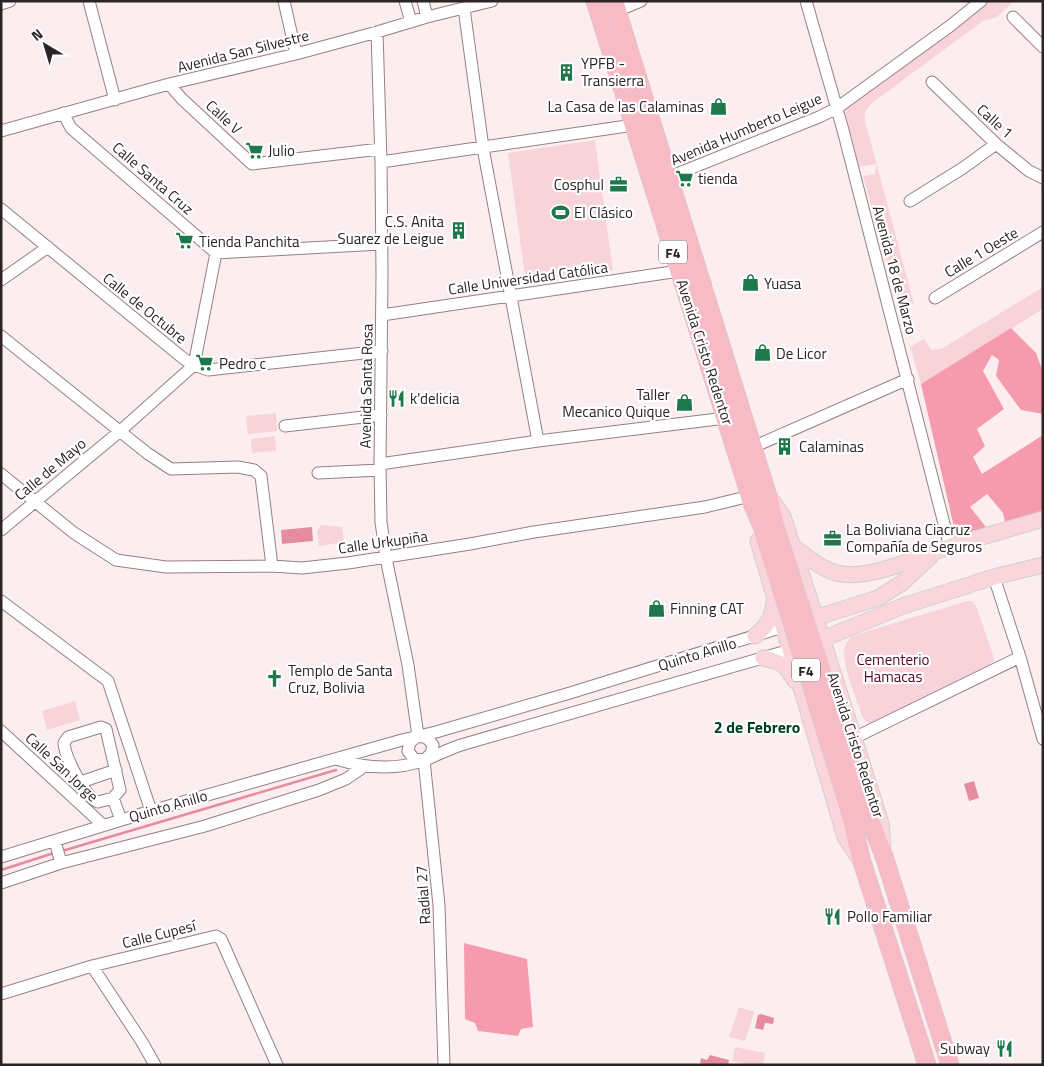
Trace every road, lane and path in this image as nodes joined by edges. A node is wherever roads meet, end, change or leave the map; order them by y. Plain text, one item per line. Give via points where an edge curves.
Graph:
1 (10, 1) edge
2 (88, 1) edge
3 (284, 1) edge
4 (405, 1) edge
5 (422, 1) edge
6 (492, 1) edge
7 (595, 1) edge
8 (641, 1) edge
9 (806, 1) edge
10 (981, 1) edge
11 (1, 4) edge
12 (615, 6) edge
13 (464, 8) junction
14 (427, 17) junction
15 (1013, 17) dead end
16 (411, 22) junction
17 (377, 32) junction
18 (1043, 47) edge
19 (296, 54) junction
20 (932, 82) dead end
21 (170, 84) junction
22 (114, 100) junction
23 (837, 108) junction
24 (62, 113) junction
25 (634, 125) junction
26 (1, 131) edge
27 (996, 144) junction
28 (483, 148) junction
29 (380, 149) junction
30 (381, 162) junction
31 (668, 178) junction
32 (1043, 178) edge
33 (910, 201) dead end
34 (1, 208) edge
35 (1043, 232) edge
36 (381, 244) junction
37 (48, 247) junction
38 (216, 253) junction
39 (679, 271) junction
40 (1, 280) edge
41 (510, 296) junction
42 (935, 298) dead end
43 (382, 315) junction
44 (1, 336) edge
45 (382, 352) junction
46 (194, 365) junction
47 (908, 379) junction
48 (381, 415) junction
49 (726, 418) junction
50 (285, 426) dead end
51 (119, 432) junction
52 (538, 441) junction
53 (753, 447) junction
54 (380, 467) junction
55 (318, 473) dead end
56 (1, 474) edge
57 (757, 498) junction
58 (35, 501) junction
59 (1043, 519) edge
60 (1, 530) edge
61 (792, 546) junction
62 (943, 549) junction
63 (386, 558) junction
64 (1043, 564) edge
65 (272, 566) junction
66 (994, 577) junction
67 (806, 587) junction
68 (775, 598) junction
69 (1, 601) edge
70 (815, 618) junction
71 (783, 627) junction
72 (846, 628) junction
73 (755, 636) junction
74 (822, 640) junction
75 (790, 650) junction
76 (1020, 657) junction
77 (763, 658) junction
78 (836, 684) junction
79 (803, 695) junction
80 (1, 731) edge
81 (418, 736) junction
82 (854, 738) junction
83 (1043, 739) edge
84 (336, 759) junction
85 (424, 760) junction
86 (365, 766) junction
87 (116, 770) junction
88 (82, 782) junction
89 (113, 798) junction
90 (857, 808) junction
91 (151, 811) junction
92 (121, 820) junction
93 (103, 825) junction
94 (56, 843) junction
95 (2, 856) edge
96 (884, 856) junction
97 (61, 862) junction
98 (862, 862) junction
99 (1, 883) edge
100 (92, 966) junction
101 (1, 994) edge
102 (154, 1065) edge
103 (277, 1065) edge
104 (444, 1065) edge
105 (927, 1065) edge
106 (950, 1065) edge

1 - 11 street
2 - 22 street
3 - 19 street
4 - 16 street
5 - 14 street
6 - 13 street, Avenida San Silvestre
7 - 25 highway, Avenida Cristo Redentor / F4
8 - 12 street
9 - 23 street, Avenida 18 de Marzo
10 - 23 street, Avenida Humberto Leigue
12 - 31 highway, Avenida Cristo Redentor / F4
13 - 14 street, Avenida San Silvestre
13 - 28 street
14 - 16 street, Avenida San Silvestre
15 - 18 street
16 - 17 street, Avenida San Silvestre
17 - 19 street, Avenida San Silvestre
17 - 29 street, Avenida Santa Rosa
19 - 21 street, Avenida San Silvestre
20 - 27 street, Calle 1
21 - 22 street, Avenida San Silvestre
21 - 29 street, Calle V via 252,164
22 - 24 street, Avenida San Silvestre
23 - 31 street, Avenida Humberto Leigue
23 - 47 street, Avenida 18 de Marzo
24 - 26 street, Avenida San Silvestre
24 - 38 street, Calle Santa Cruz via 71,128
25 - 28 street
25 - 39 highway, Avenida Cristo Redentor / F4
27 - 32 street, Calle 1 via 1029,171
27 - 33 street
28 - 30 street
28 - 41 street
29 - 30 street, Avenida Santa Rosa
30 - 36 street, Avenida Santa Rosa
31 - 53 highway, Avenida Cristo Redentor / F4
34 - 37 street, Calle de Octubre
35 - 42 street, Calle 1 Oeste
36 - 38 street
36 - 43 street, Avenida Santa Rosa
37 - 40 street
37 - 46 street, Calle de Octubre
38 - 46 street
39 - 41 street, Calle Universidad Católica
39 - 49 highway, Avenida Cristo Redentor / F4
41 - 43 street, Calle Universidad Católica
41 - 52 street
43 - 45 street, Avenida Santa Rosa
44 - 51 street
45 - 46 street, Calle de Octubre via 208,370
45 - 48 street, Avenida Santa Rosa
46 - 51 street, Calle de Mayo
47 - 53 street
47 - 62 street, Avenida 18 de Marzo
48 - 50 street
48 - 54 street, Avenida Santa Rosa
49 - 52 street
49 - 57 highway, Avenida Cristo Redentor / F4
51 - 58 street, Calle de Mayo
51 - 65 street via 171,469 238,467 254,470 261,476
52 - 54 street
53 - 57 highway, Avenida Cristo Redentor / F4
54 - 55 street
54 - 63 street, Avenida Santa Rosa via 381,522
56 - 58 street, Calle Urkupiña
57 - 61 main road, Avenida Cristo Redentor via 783,516
57 - 63 street, Calle Urkupiña
57 - 68 main road, Avenida Cristo Redentor via 754,527
57 - 90 highway, Avenida Cristo Redentor / F4, bridge
58 - 60 street, Calle de Mayo
58 - 65 street, Calle Urkupiña via 74,533 116,560 166,567
59 - 62 main road, Quinto Anillo
61 - 62 main road via 842,575 876,571
61 - 67 main road, Avenida Cristo Redentor
62 - 70 main road, Quinto Anillo via 878,598
63 - 65 street, Calle Urkupiña via 302,568
63 - 81 street, Avenida Santa Rosa via 408,665
64 - 66 main road, Quinto Anillo
66 - 72 main road, Quinto Anillo
66 - 76 street
67 - 68 main road via 803,613 797,617 790,617
67 - 70 main road, Avenida Cristo Redentor
68 - 71 main road, Avenida Cristo Redentor
68 - 73 main road via 768,623
69 - 91 street via 108,682
70 - 71 main road, Quinto Anillo
70 - 74 main road, Avenida Cristo Redentor
71 - 73 street, Quinto Anillo
71 - 75 main road, Avenida Cristo Redentor
72 - 74 main road, Quinto Anillo
72 - 78 main road via 835,648
73 - 81 street, Quinto Anillo
74 - 75 main road, Quinto Anillo
74 - 78 main road, Avenida Cristo Redentor
75 - 77 street, Quinto Anillo
75 - 79 main road, Avenida Cristo Redentor
76 - 82 street
76 - 83 street
77 - 79 main road via 780,662
77 - 85 street, Quinto Anillo via 461,745
78 - 79 main road via 823,665 811,662 803,672
78 - 82 main road, Avenida Cristo Redentor
79 - 98 main road, Avenida Cristo Redentor via 845,837
80 - 93 street, Calle San Jorge
81 - 84 street, Quinto Anillo
81 - 85 street, Radial 27 via 427,738 433,746 431,754
81 - 85 street via 410,742 408,751 414,759
82 - 96 main road, Avenida Cristo Redentor via 881,823
84 - 86 street, Quinto Anillo
84 - 91 street, Quinto Anillo
85 - 86 street, Quinto Anillo via 379,768
85 - 104 street, Radial 27 via 439,905
86 - 97 street via 346,779 319,790 205,826
87 - 88 street
87 - 88 street via 104,727 68,737 64,743 66,755
87 - 89 street via 120,790
88 - 89 street via 94,800 103,802
89 - 92 street
90 - 96 highway, Avenida Cristo Redentor / F4
90 - 98 highway, Avenida Cristo Redentor / F4
91 - 92 street, Quinto Anillo
92 - 93 street, Quinto Anillo
93 - 94 street, Quinto Anillo
94 - 95 street, Quinto Anillo
94 - 97 street
96 - 106 highway, Avenida Cristo Redentor / F4
97 - 99 street
98 - 105 highway, Avenida Cristo Redentor / F4
100 - 101 street, Calle Cupesí
100 - 102 street
100 - 103 street, Calle Cupesí via 216,936 222,939

